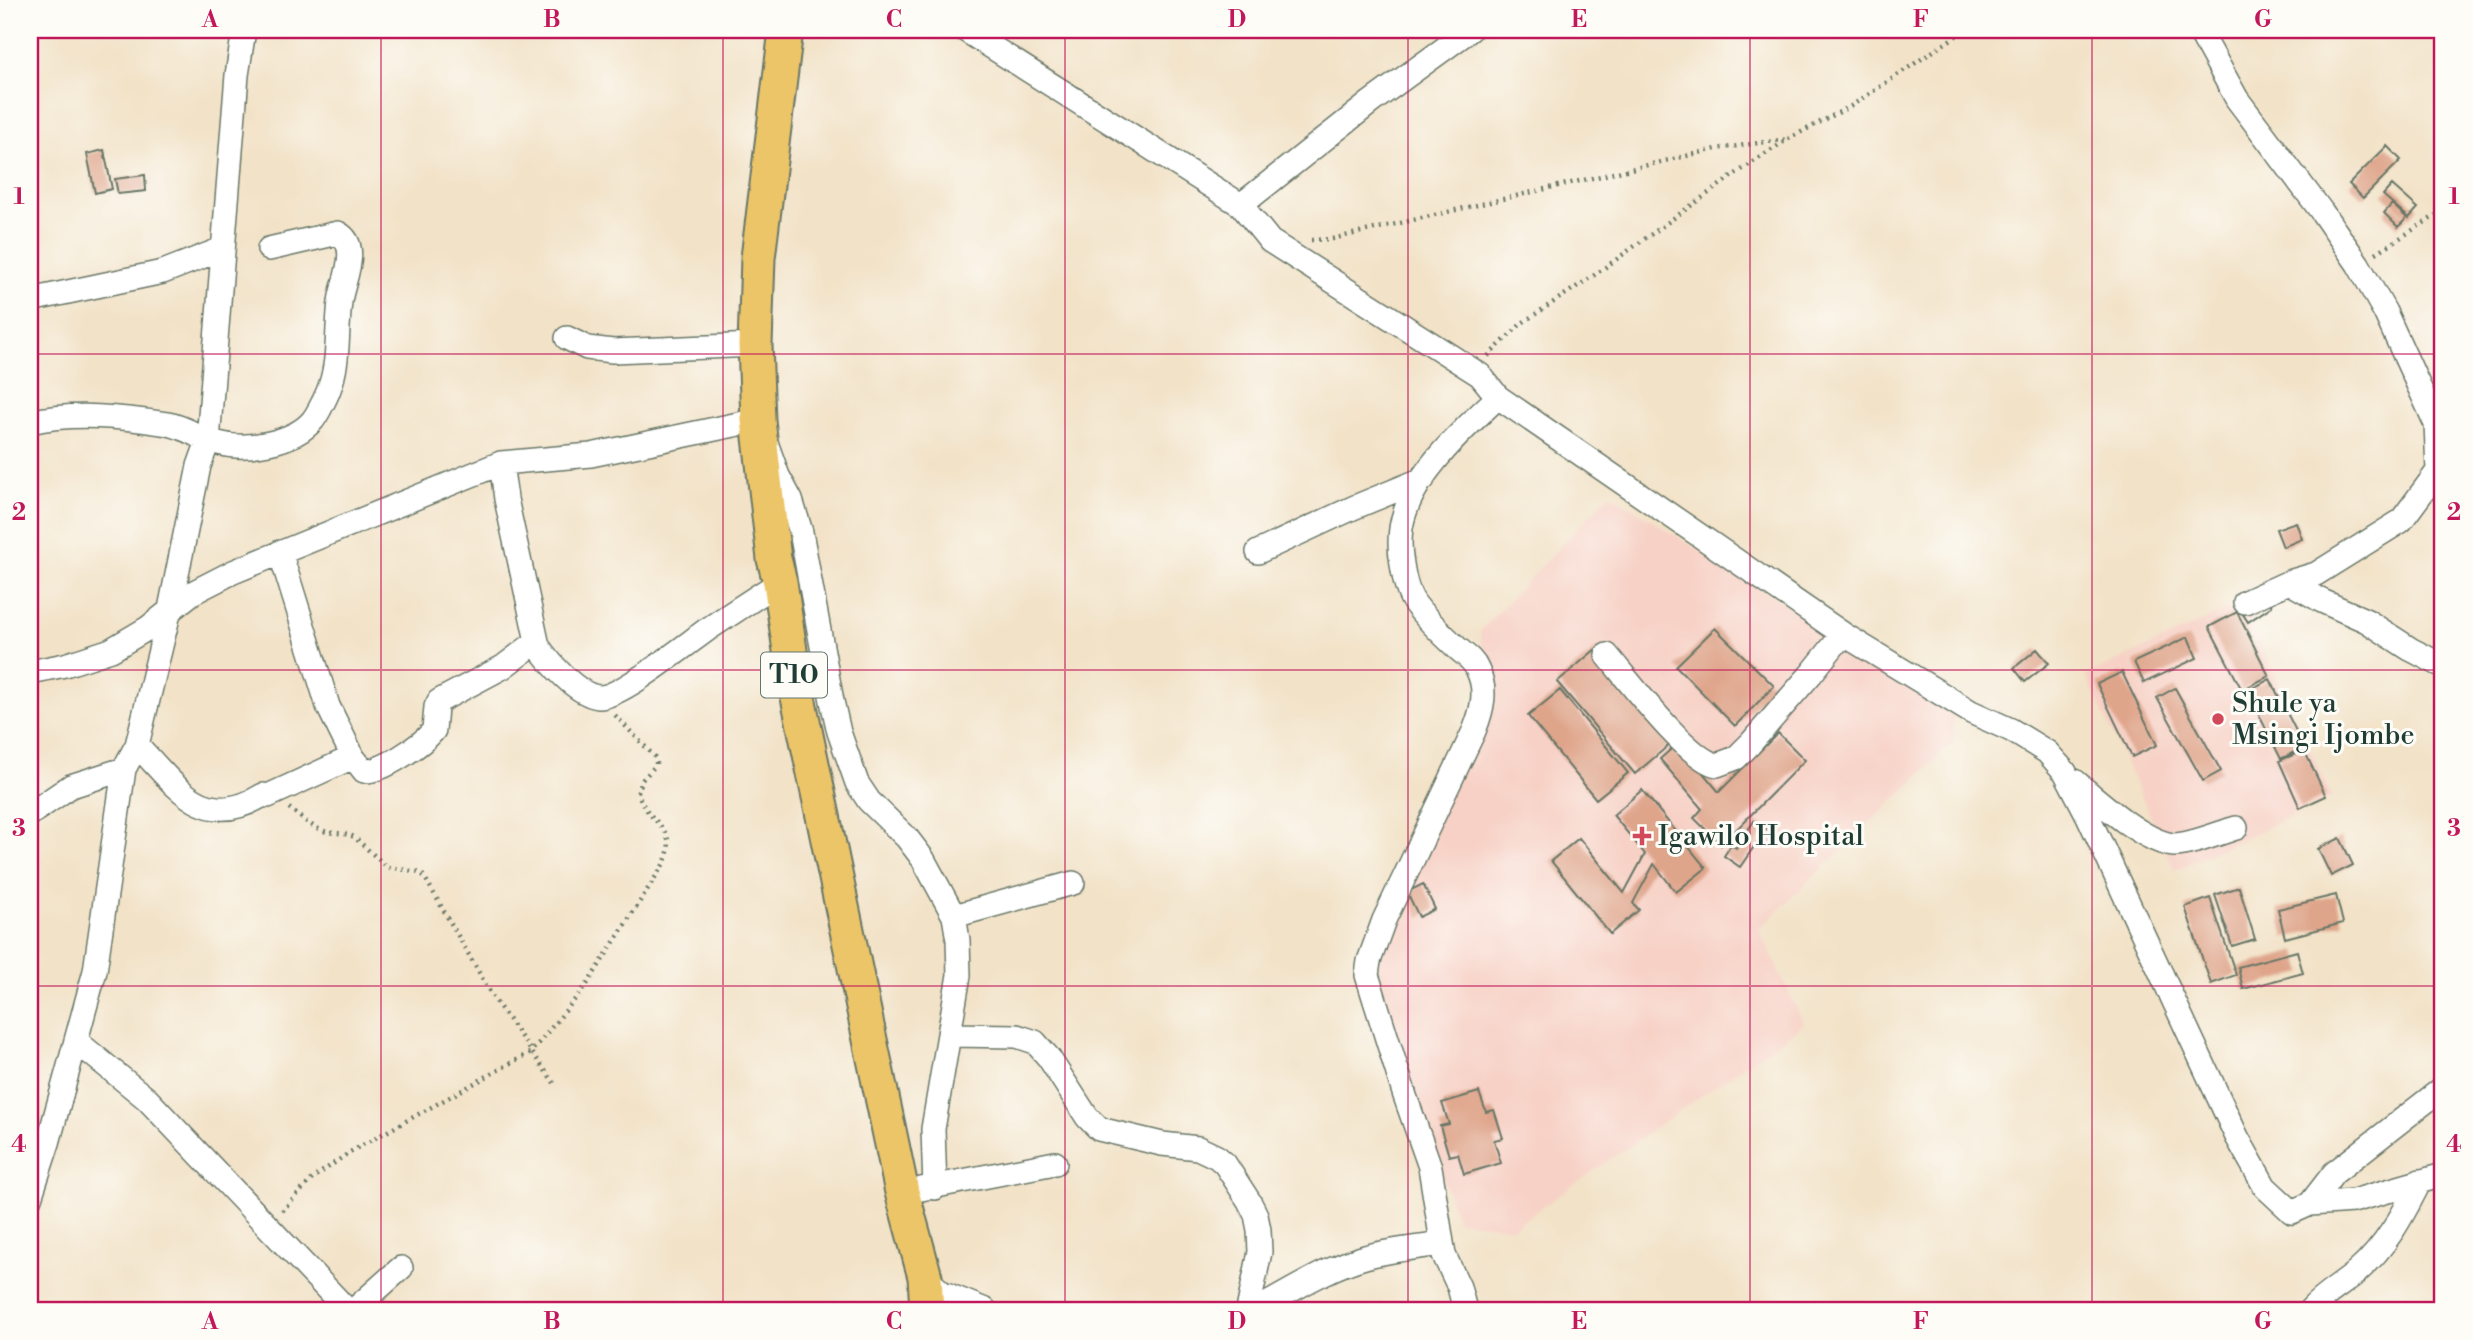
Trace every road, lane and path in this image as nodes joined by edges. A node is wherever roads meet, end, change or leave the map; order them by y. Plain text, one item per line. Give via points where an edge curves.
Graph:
1 (244, 30) edge
2 (786, 30) edge
3 (965, 30) edge
4 (1470, 30) edge
5 (1965, 30) edge
6 (2199, 30) edge
7 (1788, 139) junction
8 (1241, 205) junction
9 (2443, 211) edge
10 (1270, 241) junction
11 (222, 249) junction
12 (269, 249) dead end
13 (2358, 264) junction
14 (30, 300) edge
15 (567, 338) dead end
16 (755, 345) junction
17 (1480, 375) junction
18 (1498, 397) junction
19 (758, 420) junction
20 (30, 422) edge
21 (208, 441) junction
22 (501, 463) junction
23 (1423, 479) junction
24 (2441, 479) edge
25 (280, 552) junction
26 (1258, 552) dead end
27 (780, 582) junction
28 (2289, 582) junction
29 (2245, 602) dead end
30 (170, 609) junction
31 (1843, 634) junction
32 (536, 642) junction
33 (1607, 655) dead end
34 (2443, 666) edge
35 (30, 672) edge
36 (598, 697) junction
37 (137, 745) junction
38 (353, 757) junction
39 (124, 769) junction
40 (2065, 772) junction
41 (263, 796) junction
42 (30, 814) edge
43 (2236, 828) dead end
44 (1073, 883) dead end
45 (954, 916) junction
46 (950, 1035) junction
47 (76, 1041) junction
48 (531, 1052) junction
49 (554, 1083) dead end
50 (2443, 1088) edge
51 (1055, 1163) dead end
52 (2443, 1175) edge
53 (2420, 1181) junction
54 (935, 1188) junction
55 (902, 1192) junction
56 (30, 1198) edge
57 (2310, 1204) junction
58 (269, 1228) junction
59 (1441, 1244) junction
60 (401, 1268) dead end
61 (926, 1277) junction
62 (347, 1310) edge
63 (354, 1310) edge
64 (927, 1310) edge
65 (985, 1310) edge
66 (1248, 1310) edge
67 (1256, 1310) edge
68 (1465, 1310) edge
69 (2310, 1310) edge

1 - 11 street
2 - 16 highway, T10 via 758,258
3 - 8 street
4 - 8 street
5 - 7 path via 1852,106
6 - 13 street via 2237,99
7 - 10 path via 1716,149 1332,239
7 - 17 path via 1522,323 1489,354
8 - 10 street
9 - 13 path
10 - 17 street
11 - 14 street via 163,272
11 - 21 street
12 - 21 street via 333,233 342,234 347,243 350,261 340,300 336,364 329,390 313,419 296,433 251,445
13 - 24 street via 2436,424
15 - 16 street via 587,348 613,351
16 - 19 highway, T10
17 - 18 street
18 - 23 street
18 - 31 street
19 - 22 street via 591,455
19 - 27 highway, T10
19 - 45 street via 801,532 832,701 857,783 923,859
20 - 21 street via 77,416 139,420 185,428
21 - 30 street
22 - 25 street
22 - 32 street
23 - 26 street
23 - 59 street via 1401,524 1405,583 1422,614 1476,667 1483,701 1474,731 1384,920 1367,975 1430,1167
24 - 28 street via 2401,520 2316,574
25 - 30 street via 212,582
25 - 38 street via 328,706
27 - 36 street via 643,676
27 - 55 highway, T10 via 794,678
28 - 29 street
28 - 34 street
30 - 35 street via 111,650
30 - 37 street
31 - 33 street via 1750,744 1736,758 1717,765 1703,761 1676,736
31 - 40 street via 1971,712 2028,739
32 - 36 street via 566,678
32 - 38 street via 503,667 439,701 433,732 399,757 368,772
36 - 48 path via 656,758 638,791 645,808 664,829 668,856 586,986
37 - 39 street
37 - 41 street via 190,798 208,807 246,806
38 - 41 street
39 - 42 street via 71,786
39 - 47 street via 95,971
40 - 43 street via 2112,814 2155,841 2176,845
40 - 57 street via 2259,1177 2292,1212
41 - 48 path via 282,802 323,830 347,833 390,868 424,876 485,985
44 - 45 street
45 - 46 street via 959,975
46 - 54 street via 933,1129
46 - 66 street via 1017,1036 1035,1042 1099,1129 1198,1148 1225,1164 1249,1201 1259,1230 1260,1252
47 - 56 street
47 - 58 street via 147,1100
48 - 49 path
48 - 58 path via 328,1167
50 - 57 street via 2334,1173
51 - 54 street
52 - 53 street
53 - 57 street via 2353,1201
53 - 69 street via 2381,1249
54 - 55 street
55 - 61 highway, T10
58 - 62 street
59 - 67 street via 1361,1258 1312,1278
59 - 68 street
60 - 63 street
61 - 64 highway, T10
61 - 65 street via 941,1292

